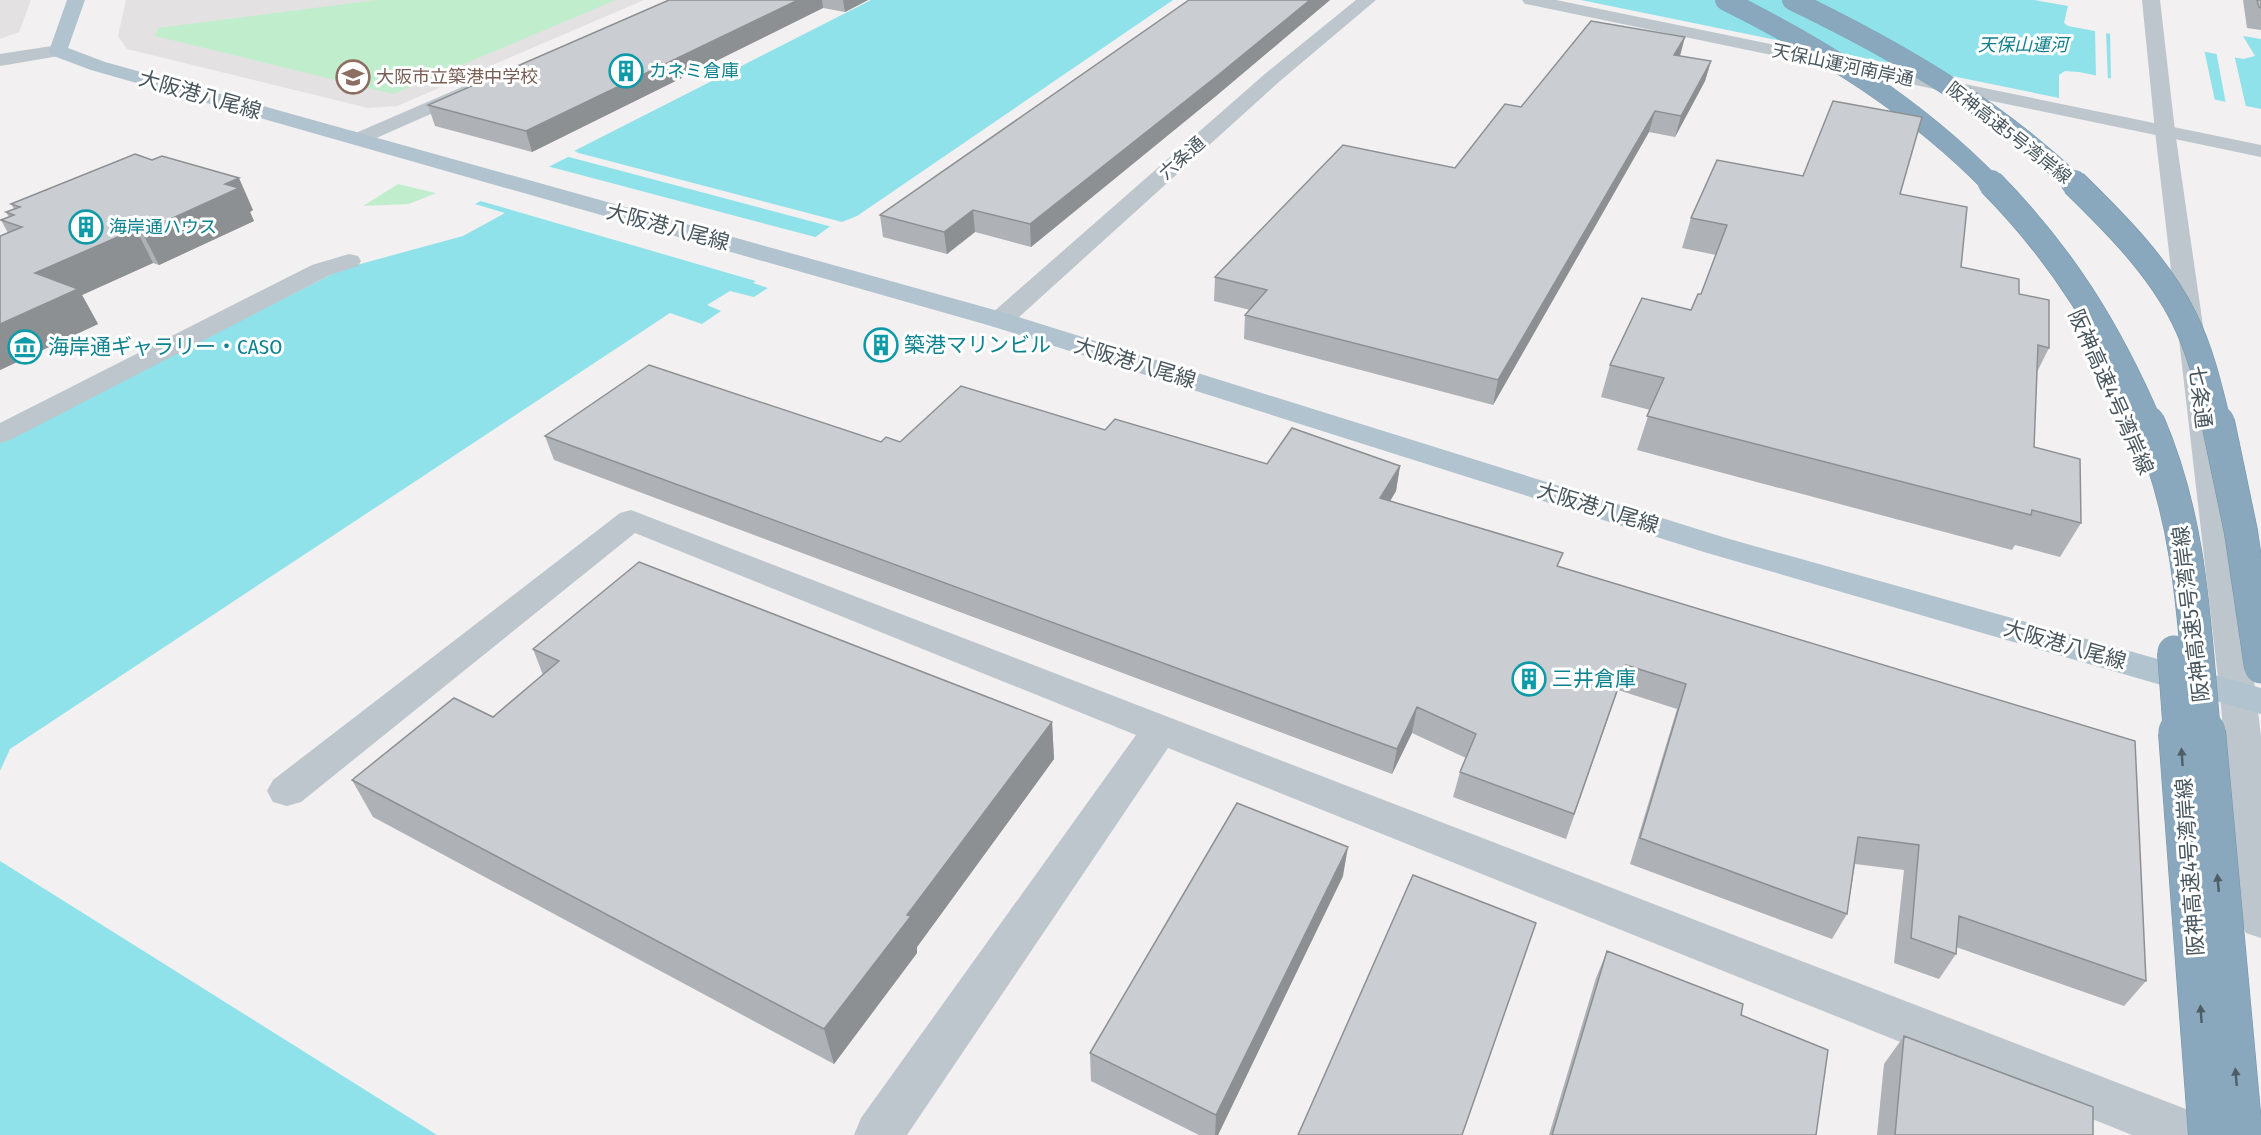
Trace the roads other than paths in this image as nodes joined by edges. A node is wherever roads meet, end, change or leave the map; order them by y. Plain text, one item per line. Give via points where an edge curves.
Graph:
1 (76, 0) edge
2 (1367, 0) edge
3 (1531, 0) edge
4 (1712, 0) edge
5 (1725, 0) edge
6 (1783, 0) edge
7 (1792, 0) edge
8 (2151, 0) edge
9 (58, 51) junction
10 (0, 60) edge
11 (489, 81) edge
12 (2165, 131) junction
13 (358, 139) junction
14 (2261, 151) edge
15 (349, 261) dead end
16 (1000, 321) junction
17 (0, 434) edge
18 (2261, 580) edge
19 (2253, 688) edge
20 (1161, 729) junction
21 (287, 790) dead end
22 (2261, 920) edge
23 (878, 1135) edge
24 (2191, 1135) edge
25 (2210, 1135) edge
26 (2241, 1135) edge

1 - 9 main road
2 - 16 street, 六条通 via 1273,77
3 - 12 street, 天保山運河南岸通
25 -> 4 highway, 阪神高速4号湾岸線, bridge via 2167,554 2152,482 2128,418 2069,299 2031,244 1947,151 1849,75 1787,37
26 -> 5 highway, 阪神高速5号湾岸線, bridge via 2188,557 2173,487 2152,429 2088,302 2047,245 1973,165 1859,73
6 - 18 highway, bridge via 1915,69 2015,140 2087,206 2163,294 2188,335 2229,451
7 - 19 highway, 阪神高速5号湾岸線, bridge via 1884,45 2006,126 2087,195 2121,230 2168,290 2199,354 2227,451
8 - 12 street, 七条通
9 - 10 street
9 - 13 main road, 大阪港八尾線
11 - 13 street
12 - 14 street, 天保山運河南岸通
12 - 19 street, 七条通
13 - 16 main road, 大阪港八尾線
15 - 17 street via 321,270
16 - 19 main road, 大阪港八尾線 via 1715,545
19 - 22 street, 七条通
20 - 21 street via 631,520
20 - 23 street
20 - 24 street

